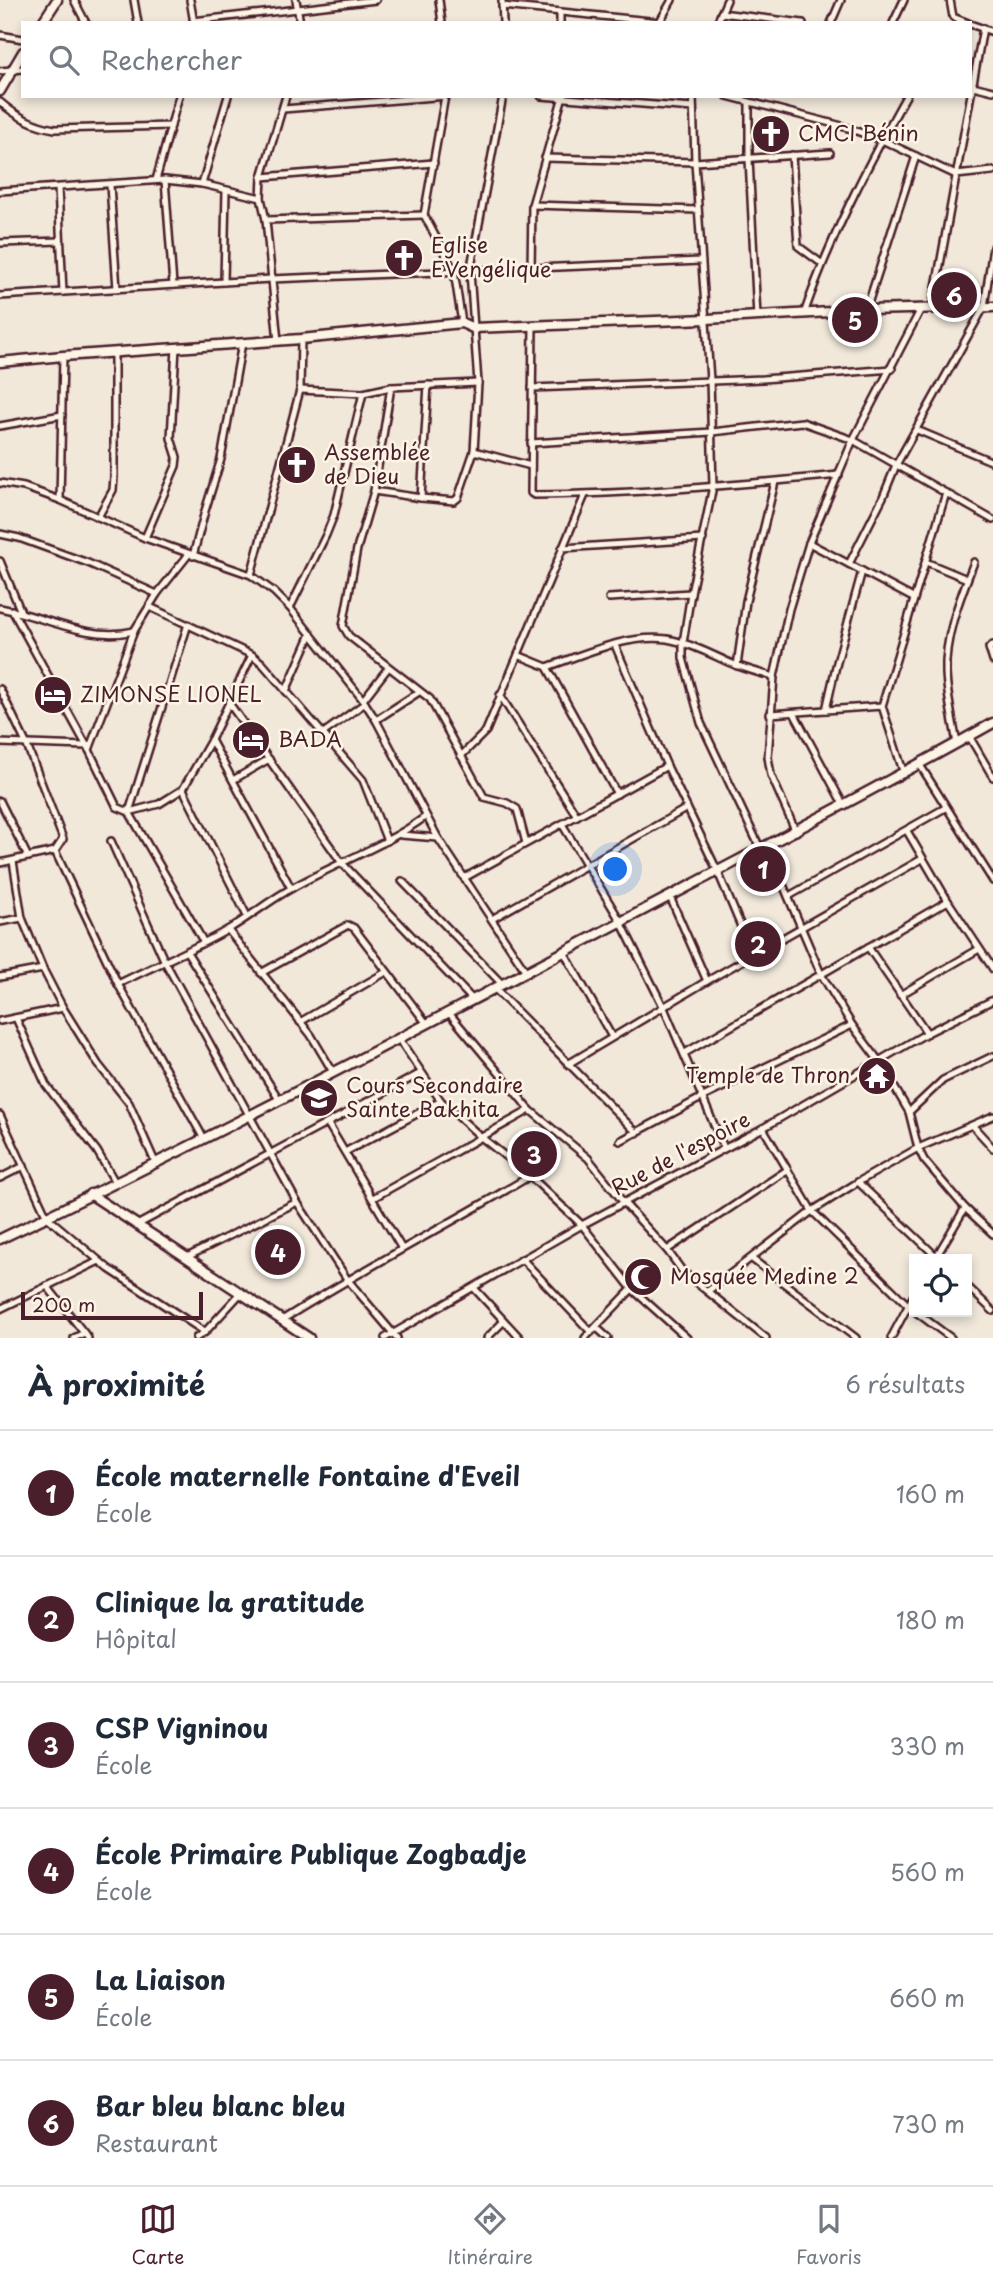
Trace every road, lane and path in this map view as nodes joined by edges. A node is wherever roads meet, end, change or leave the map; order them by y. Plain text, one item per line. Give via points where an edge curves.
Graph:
1 (57, 0) edge
2 (74, 0) edge
3 (134, 0) edge
4 (190, 0) edge
5 (296, 0) edge
6 (376, 0) edge
7 (439, 0) edge
8 (672, 0) edge
9 (727, 0) edge
10 (839, 0) edge
11 (904, 0) edge
12 (950, 0) edge
13 (336, 2) edge
14 (502, 3) edge
15 (298, 10) junction
16 (559, 12) junction
17 (720, 13) junction
18 (951, 20) edge
19 (43, 21) edge
20 (85, 21) edge
21 (138, 21) edge
22 (193, 21) edge
23 (202, 21) edge
24 (300, 21) edge
25 (442, 21) edge
26 (503, 21) edge
27 (560, 21) edge
28 (650, 21) edge
29 (661, 21) edge
30 (718, 21) edge
31 (780, 21) edge
32 (832, 21) edge
33 (894, 21) edge
34 (972, 24) edge
35 (984, 28) junction
36 (993, 32) edge
37 (0, 35) edge
38 (21, 39) edge
39 (21, 55) edge
40 (12, 69) junction
41 (21, 69) edge
42 (0, 71) edge
43 (973, 86) junction
44 (0, 91) edge
45 (972, 91) edge
46 (993, 91) edge
47 (178, 98) edge
48 (227, 98) edge
49 (286, 98) edge
50 (421, 98) edge
51 (446, 98) edge
52 (503, 98) edge
53 (563, 98) edge
54 (575, 98) edge
55 (693, 98) edge
56 (733, 98) edge
57 (760, 98) edge
58 (905, 98) edge
59 (971, 98) edge
60 (0, 102) edge
61 (749, 103) junction
62 (758, 106) junction
63 (693, 108) junction
64 (283, 109) junction
65 (171, 126) junction
66 (881, 140) junction
67 (830, 153) dead end
68 (792, 155) junction
69 (916, 156) junction
70 (545, 158) junction
71 (749, 159) junction
72 (695, 162) junction
73 (434, 163) junction
74 (993, 171) edge
75 (956, 175) junction
76 (262, 177) junction
77 (156, 180) junction
78 (165, 180) junction
79 (202, 184) junction
80 (110, 185) junction
81 (58, 188) junction
82 (226, 190) junction
83 (0, 191) edge
84 (261, 198) junction
85 (532, 205) junction
86 (698, 210) junction
87 (424, 215) junction
88 (266, 220) junction
89 (60, 241) junction
90 (0, 243) edge
91 (993, 247) edge
92 (701, 261) junction
93 (821, 263) junction
94 (531, 268) junction
95 (454, 271) junction
96 (470, 272) junction
97 (271, 279) junction
98 (224, 282) junction
99 (173, 285) junction
100 (117, 289) junction
101 (64, 292) junction
102 (0, 296) edge
103 (988, 307) edge
104 (921, 309) junction
105 (932, 309) junction
106 (866, 310) junction
107 (804, 314) junction
108 (757, 317) junction
109 (707, 319) junction
110 (462, 323) junction
111 (533, 326) junction
112 (473, 328) junction
113 (301, 339) junction
114 (278, 341) junction
115 (242, 343) junction
116 (176, 348) junction
117 (114, 352) junction
118 (62, 356) junction
119 (0, 362) edge
120 (892, 369) junction
121 (710, 380) junction
122 (478, 383) junction
123 (428, 385) junction
124 (391, 387) junction
125 (532, 388) junction
126 (300, 390) junction
127 (363, 393) junction
128 (62, 415) junction
129 (0, 426) edge
130 (918, 430) junction
131 (712, 432) junction
132 (853, 440) junction
133 (531, 443) junction
134 (474, 451) junction
135 (993, 462) edge
136 (897, 465) junction
137 (531, 466) junction
138 (839, 475) junction
139 (775, 482) junction
140 (0, 483) edge
141 (713, 486) junction
142 (374, 491) junction
143 (946, 493) junction
144 (585, 495) junction
145 (421, 498) junction
146 (60, 500) junction
147 (98, 517) junction
148 (993, 520) edge
149 (0, 534) edge
150 (145, 538) junction
151 (704, 539) junction
152 (809, 543) junction
153 (562, 548) junction
154 (191, 555) junction
155 (0, 561) edge
156 (926, 562) junction
157 (974, 562) dead end
158 (849, 564) junction
159 (862, 571) junction
160 (251, 575) junction
161 (967, 579) junction
162 (691, 593) junction
163 (158, 594) junction
164 (608, 598) dead end
165 (913, 598) junction
166 (150, 607) junction
167 (0, 608) edge
168 (290, 608) junction
169 (12, 610) junction
170 (21, 612) junction
171 (188, 624) junction
172 (134, 631) junction
173 (311, 634) junction
174 (683, 643) junction
175 (615, 645) junction
176 (993, 645) edge
177 (252, 655) junction
178 (518, 655) junction
179 (993, 661) edge
180 (737, 666) junction
181 (548, 667) junction
182 (388, 668) junction
183 (774, 677) junction
184 (0, 689) edge
185 (285, 691) junction
186 (419, 692) junction
187 (500, 695) junction
188 (364, 702) junction
189 (229, 703) junction
190 (882, 706) junction
191 (826, 710) junction
192 (794, 713) junction
193 (770, 714) junction
194 (376, 720) junction
195 (993, 723) edge
196 (322, 734) junction
197 (970, 736) junction
198 (211, 740) junction
199 (0, 743) edge
200 (26, 743) junction
201 (957, 744) junction
202 (87, 748) junction
203 (461, 756) junction
204 (269, 760) junction
205 (920, 765) junction
206 (667, 766) junction
207 (904, 774) junction
208 (993, 777) edge
209 (233, 780) junction
210 (183, 789) junction
211 (617, 793) junction
212 (1, 804) edge
213 (844, 806) junction
214 (687, 808) junction
215 (945, 808) junction
216 (129, 812) junction
217 (577, 816) junction
218 (425, 817) junction
219 (562, 824) junction
220 (907, 831) junction
221 (796, 832) junction
222 (401, 835) junction
223 (438, 838) junction
224 (111, 841) dead end
225 (387, 841) junction
226 (526, 844) junction
227 (764, 849) junction
228 (55, 851) junction
229 (27, 857) junction
230 (922, 859) junction
231 (13, 861) junction
232 (0, 863) edge
233 (342, 863) junction
234 (587, 865) junction
235 (718, 872) junction
236 (464, 878) junction
237 (402, 881) dead end
238 (993, 881) edge
239 (291, 888) junction
240 (789, 896) junction
241 (670, 897) junction
242 (948, 901) junction
243 (247, 916) junction
244 (22, 918) junction
245 (492, 919) junction
246 (0, 922) edge
247 (621, 922) junction
248 (802, 927) junction
249 (228, 930) junction
250 (203, 941) junction
251 (867, 947) junction
252 (979, 949) junction
253 (187, 952) junction
254 (564, 952) junction
255 (753, 955) junction
256 (164, 960) junction
257 (43, 969) junction
258 (993, 969) edge
259 (261, 972) junction
260 (386, 972) junction
261 (527, 973) junction
262 (821, 974) junction
263 (0, 977) edge
264 (707, 981) junction
265 (118, 984) junction
266 (499, 987) junction
267 (900, 995) junction
268 (473, 1000) junction
269 (993, 1000) edge
270 (63, 1008) junction
271 (664, 1008) junction
272 (449, 1013) junction
273 (16, 1018) junction
274 (0, 1021) edge
275 (300, 1022) junction
276 (427, 1024) junction
277 (852, 1025) junction
278 (927, 1033) junction
279 (612, 1037) junction
280 (399, 1039) junction
281 (685, 1053) junction
282 (993, 1056) edge
283 (879, 1061) junction
284 (568, 1064) junction
285 (333, 1072) junction
286 (421, 1073) junction
287 (703, 1097) junction
288 (280, 1101) junction
289 (441, 1101) junction
290 (530, 1110) junction
291 (909, 1112) junction
292 (0, 1115) edge
293 (993, 1116) edge
294 (249, 1117) junction
295 (328, 1124) junction
296 (973, 1126) junction
297 (763, 1128) junction
298 (636, 1133) junction
299 (481, 1137) junction
300 (204, 1139) junction
301 (620, 1141) dead end
302 (724, 1148) junction
303 (918, 1148) junction
304 (993, 1148) edge
305 (345, 1152) junction
306 (271, 1153) junction
307 (155, 1162) junction
308 (24, 1166) junction
309 (787, 1170) junction
310 (530, 1176) junction
311 (0, 1178) edge
312 (115, 1182) junction
313 (858, 1182) junction
314 (90, 1194) junction
315 (373, 1198) junction
316 (297, 1202) junction
317 (624, 1203) junction
318 (965, 1209) junction
319 (812, 1211) junction
320 (47, 1217) junction
321 (137, 1225) junction
322 (582, 1225) junction
323 (993, 1234) edge
324 (0, 1239) edge
325 (402, 1249) junction
326 (667, 1250) junction
327 (933, 1254) edge
328 (939, 1254) edge
329 (187, 1257) junction
330 (522, 1259) junction
331 (752, 1259) junction
332 (99, 1261) junction
333 (348, 1279) junction
334 (47, 1286) junction
335 (474, 1288) junction
336 (632, 1289) junction
337 (708, 1291) junction
338 (972, 1291) edge
339 (240, 1294) junction
340 (908, 1306) joint
341 (0, 1310) edge
342 (993, 1311) edge
343 (923, 1317) edge
344 (282, 1320) junction
345 (504, 1321) junction
346 (593, 1329) junction
347 (205, 1332) junction
348 (86, 1336) edge
349 (395, 1336) edge
350 (74, 1338) edge
351 (196, 1338) edge
352 (309, 1338) edge
353 (385, 1338) edge
354 (487, 1338) edge
355 (520, 1338) edge
356 (585, 1338) edge
357 (608, 1338) edge
358 (687, 1338) edge
359 (765, 1338) edge
360 (856, 1338) edge
361 (891, 1338) edge
362 (951, 1338) edge

1 - 19 main road
2 - 20 street
3 - 21 street
4 - 22 street
5 - 15 street
6 - 13 street
7 - 25 street
8 - 29 street
9 - 17 street
10 - 32 street
11 - 33 street
12 - 18 street
13 - 15 street
14 - 16 street
14 - 26 street
15 - 23 street
15 - 24 street
16 - 27 street
16 - 28 street
17 - 30 street
17 - 31 street
34 - 35 street
35 - 36 street
35 - 43 street
37 - 38 street
39 - 40 main road
40 - 41 street
40 - 42 street
40 - 44 main road
43 - 45 street
43 - 46 street
47 - 65 street
48 - 79 street
49 - 64 street
50 - 64 street
51 - 73 street
52 - 96 street
53 - 70 street
54 - 63 street
55 - 63 street
56 - 61 street
57 - 62 street
58 - 66 street
59 - 75 street
60 - 65 street via 23,118 55,129
61 - 62 street
61 - 71 street
62 - 66 street
63 - 72 street
64 - 76 street
65 - 77 street
66 - 69 street
66 - 93 street
67 - 68 street
68 - 71 street
68 - 93 street via 798,246
69 - 75 street
69 - 106 street
70 - 72 street
70 - 85 street
71 - 72 street
71 - 108 street
72 - 86 street
73 - 76 street
73 - 87 street
74 - 75 street
75 - 105 street
76 - 84 street
77 - 78 street
77 - 80 street
78 - 79 street
78 - 99 street
79 - 82 street
80 - 81 street
80 - 100 street
81 - 83 street
81 - 89 street
82 - 84 street
82 - 98 street
84 - 88 street
85 - 86 street
85 - 94 street
86 - 92 street
87 - 88 street
87 - 95 street
88 - 97 street
89 - 90 street
89 - 101 street
91 - 103 street
92 - 94 street
92 - 109 street
93 - 107 street
94 - 96 street
95 - 96 street
95 - 97 street
95 - 110 street
96 - 112 street
97 - 98 street
97 - 114 street
98 - 99 street
99 - 100 street
100 - 101 street
101 - 102 street
103 - 105 main road
103 - 130 street
104 - 105 main road
104 - 106 main road
104 - 120 street
106 - 107 main road
107 - 108 main road
108 - 109 main road
109 - 111 main road
109 - 121 street
110 - 112 main road
110 - 113 main road
111 - 112 main road
111 - 125 street
112 - 122 street
113 - 114 main road
113 - 126 street
114 - 115 main road
115 - 116 main road
115 - 154 street via 221,459
116 - 117 main road
116 - 150 street via 171,438 176,466
117 - 118 main road
117 - 147 street via 113,490
118 - 119 main road
118 - 128 street
120 - 121 street
120 - 132 street
121 - 125 street
121 - 131 street
122 - 123 street
122 - 134 street
123 - 124 street
123 - 145 street
124 - 127 street
124 - 142 street
125 - 133 street
126 - 127 street
126 - 160 street
127 - 168 street via 334,515
128 - 129 street
128 - 146 street
130 - 135 street
130 - 136 street
131 - 132 street via 802,422
131 - 133 street
131 - 141 street
132 - 136 street
132 - 138 street
133 - 137 street
134 - 137 street
134 - 145 street via 456,500
136 - 143 street
136 - 158 street
137 - 144 street via 534,495
138 - 139 street
138 - 152 street
139 - 141 street
139 - 180 street via 746,601
140 - 146 street
141 - 144 street
141 - 151 street
142 - 145 street
142 - 182 street via 342,626
143 - 148 street
143 - 156 street
144 - 153 street
146 - 147 street
147 - 150 street
149 - 163 street
150 - 154 street
151 - 153 street
151 - 162 street
152 - 158 street
152 - 183 street
153 - 178 street
154 - 160 street
154 - 163 street
155 - 170 street
156 - 161 street
156 - 165 street
157 - 161 street
158 - 159 street
159 - 165 street
159 - 191 street
160 - 168 street
161 - 201 street via 946,663
162 - 164 street
162 - 174 street
163 - 166 street
165 - 190 street
166 - 171 street
166 - 172 street
167 - 169 street
168 - 173 street
169 - 170 street
169 - 202 street
170 - 172 street via 110,635
171 - 177 street
171 - 216 street
172 - 202 street
173 - 185 street
173 - 188 street
174 - 175 street via 642,639
174 - 180 street
174 - 227 street via 701,723
175 - 181 street
175 - 206 street
176 - 179 street via 989,648
177 - 185 street
177 - 189 street
178 - 181 street
178 - 187 street
180 - 183 street
181 - 211 street
182 - 186 street
182 - 188 street
183 - 193 street
184 - 200 street
185 - 196 street
186 - 194 street
186 - 203 street via 430,699
187 - 203 street via 483,735
187 - 217 street
188 - 194 street
188 - 196 street
189 - 198 street
189 - 204 street
190 - 191 street
190 - 207 street
191 - 192 street
192 - 193 street
192 - 213 street
193 - 221 street via 769,766
194 - 218 street
195 - 197 main road
196 - 225 street via 363,780
197 - 201 main road
197 - 208 street
198 - 209 street
198 - 210 street
199 - 200 street
200 - 202 street
200 - 228 street via 63,835
201 - 205 main road
202 - 216 street via 117,807
203 - 226 street via 484,797 517,809
204 - 209 street
204 - 233 street
205 - 207 main road
205 - 215 street
206 - 211 street
206 - 214 street
207 - 213 main road
209 - 239 street
210 - 216 street via 159,804
210 - 243 street
211 - 217 street
212 - 229 street
213 - 221 main road
214 - 234 street
214 - 235 street
215 - 220 street
215 - 238 street
216 - 250 street
217 - 219 street
218 - 222 street
218 - 223 street
219 - 226 street
219 - 234 street
220 - 230 street
220 - 240 street
221 - 227 main road
222 - 223 street
222 - 225 street
223 - 236 street
224 - 256 street
225 - 233 street
226 - 236 street
227 - 235 main road
227 - 240 street
228 - 229 street
228 - 265 street
229 - 231 street
230 - 242 street
230 - 248 street
231 - 232 street
231 - 244 street
233 - 239 street
233 - 268 street
234 - 245 street
234 - 247 street
235 - 241 main road
235 - 255 street
236 - 245 street
237 - 266 street
239 - 243 street
240 - 248 street
241 - 247 main road
241 - 264 street
242 - 251 street
242 - 252 street
243 - 249 street
244 - 246 street
244 - 257 street
245 - 261 street
247 - 254 main road
247 - 271 street
248 - 255 street
248 - 262 street
249 - 250 street
249 - 259 street
250 - 253 street
251 - 262 street
251 - 267 street
252 - 258 street
252 - 267 street
253 - 256 street
253 - 288 street
254 - 261 main road
254 - 279 street
255 - 264 street
256 - 265 street
256 - 294 street
257 - 263 street
257 - 270 street
259 - 260 street via 346,925 354,928
259 - 275 street
260 - 275 street
260 - 276 street
261 - 266 main road
262 - 277 street
262 - 281 street
264 - 271 street
265 - 300 street
266 - 268 main road
266 - 284 street
267 - 278 street
268 - 272 main road
269 - 278 street, Rue de l'espoire
270 - 273 street
270 - 307 street via 129,1103
271 - 279 street
271 - 281 street
272 - 276 main road
272 - 290 street
273 - 274 street
273 - 312 street via 46,1085
275 - 285 street
276 - 280 main road
277 - 283 street
277 - 287 street
278 - 283 street, Rue de l'espoire
279 - 284 street
280 - 285 main road
280 - 286 street
281 - 287 street
282 - 291 street via 943,1080
283 - 291 street
283 - 297 street, Rue de l'espoire
284 - 298 street
285 - 288 main road
286 - 289 street
286 - 295 street
287 - 298 street
287 - 302 street
288 - 294 main road
289 - 299 street
289 - 305 street
290 - 299 street
290 - 317 street via 582,1152
291 - 303 street
292 - 308 street
293 - 296 street
294 - 300 main road
294 - 306 street
295 - 305 street
295 - 306 street
296 - 303 street
296 - 304 street
297 - 302 street, Rue de l'espoire
297 - 309 street
298 - 301 street
299 - 310 street
299 - 315 street
300 - 307 main road
302 - 317 street, Rue de l'espoire
303 - 313 street
303 - 318 street
305 - 315 street
306 - 316 street
306 - 321 street
307 - 312 main road
308 - 311 street
308 - 320 street
309 - 319 street
309 - 326 street
310 - 322 street
310 - 325 street
312 - 314 main road
313 - 319 street
313 - 327 street
314 - 320 main road
314 - 321 main road
315 - 325 street
316 - 329 street
316 - 333 street
317 - 322 street, Rue de l'espoire
317 - 326 street
318 - 323 street
318 - 328 street
319 - 331 street
319 - 340 street
320 - 324 main road
320 - 332 street
321 - 329 main road
322 - 330 street, Rue de l'espoire
322 - 336 street
325 - 333 street
326 - 337 street via 683,1272
329 - 339 main road
330 - 335 street, Rue de l'espoire
330 - 346 street
331 - 337 street
331 - 360 street
332 - 334 street
332 - 347 street
333 - 344 street
333 - 349 street
334 - 341 street
334 - 348 street
335 - 345 street
335 - 349 street, Rue de l'espoire
336 - 346 street
336 - 358 street
337 - 359 street
338 - 342 street
339 - 344 main road
339 - 347 street
340 - 361 street
343 - 362 street
344 - 352 main road
345 - 354 street
345 - 355 street
346 - 356 street
346 - 357 street
347 - 351 street
348 - 350 street
349 - 353 street, Rue de l'espoire

